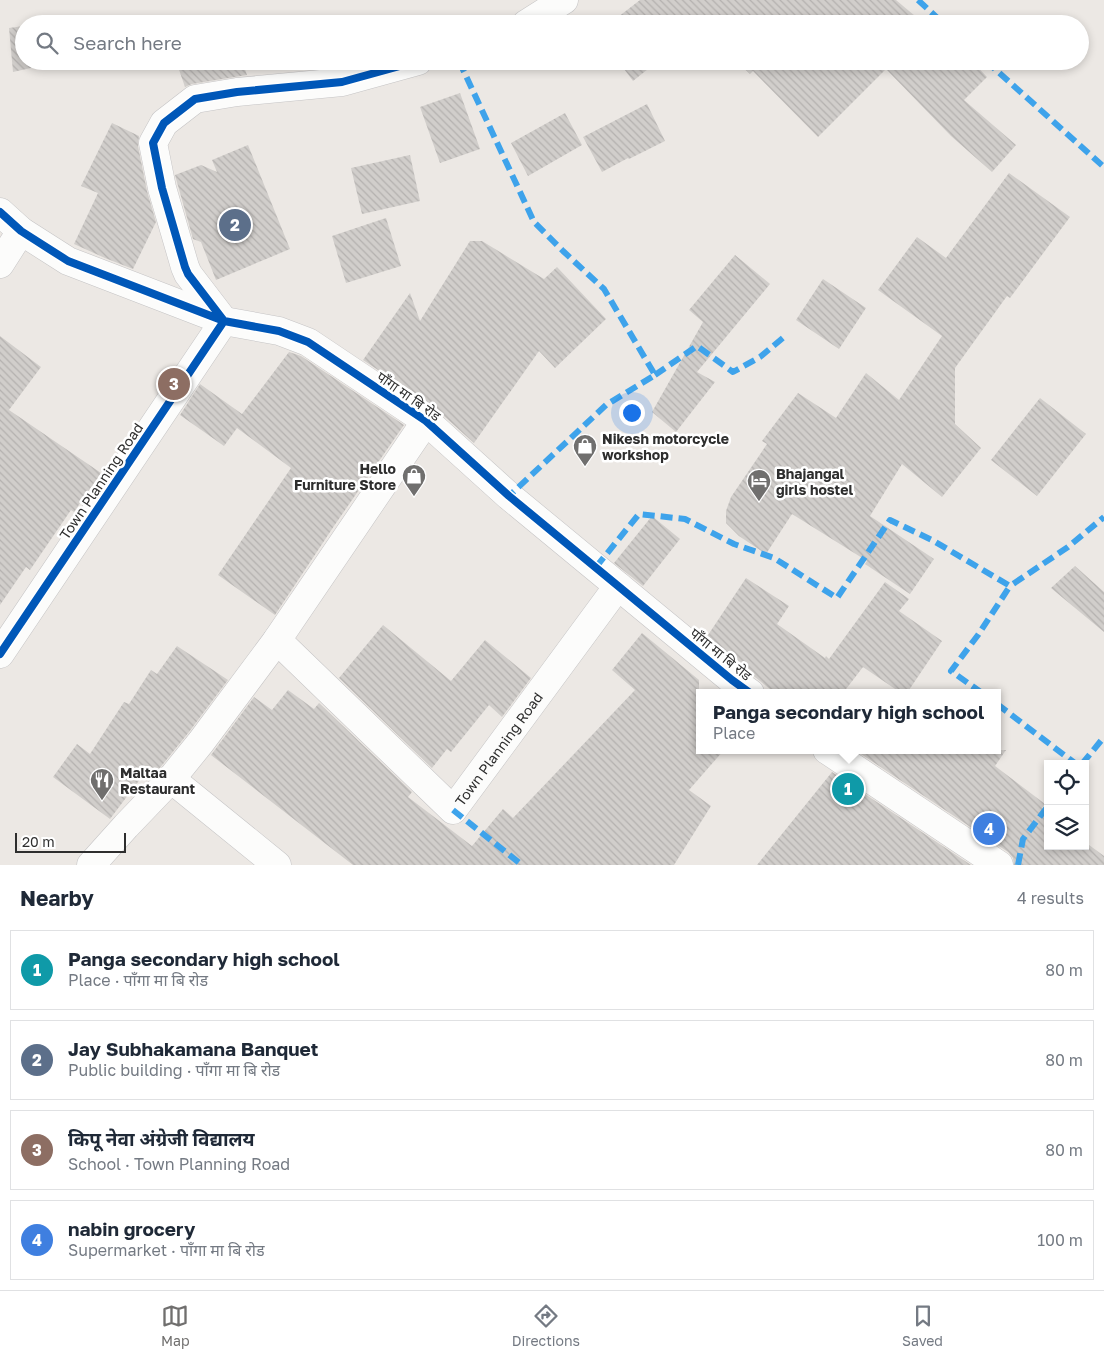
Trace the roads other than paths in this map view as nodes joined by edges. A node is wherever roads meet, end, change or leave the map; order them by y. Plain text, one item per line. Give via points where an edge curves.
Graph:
1 (564, 0) edge
2 (540, 15) edge
3 (385, 70) edge
4 (0, 212) edge
5 (21, 231) junction
6 (0, 264) edge
7 (224, 321) junction
8 (426, 421) junction
9 (618, 586) junction
10 (278, 640) junction
11 (0, 654) edge
12 (744, 689) edge
13 (833, 754) edge
14 (171, 779) junction
15 (91, 865) edge
16 (276, 865) edge
17 (999, 865) edge

1 - 2 street
3 - 7 street via 342,82 195,99 164,123 153,143 182,258 188,274
4 - 5 street, पाँगा मा बि रोड
5 - 6 street
5 - 7 street, पाँगा मा बि रोड via 68,261
7 - 8 street, पाँगा मा बि रोड via 279,331 308,342
7 - 11 street, Town Planning Road
8 - 9 street, पाँगा मा बि रोड via 509,496
8 - 10 street
9 - 10 street, Town Planning Road via 453,810
9 - 12 street, पाँगा मा बि रोड
10 - 14 street
13 - 17 street
14 - 15 street
14 - 16 street

